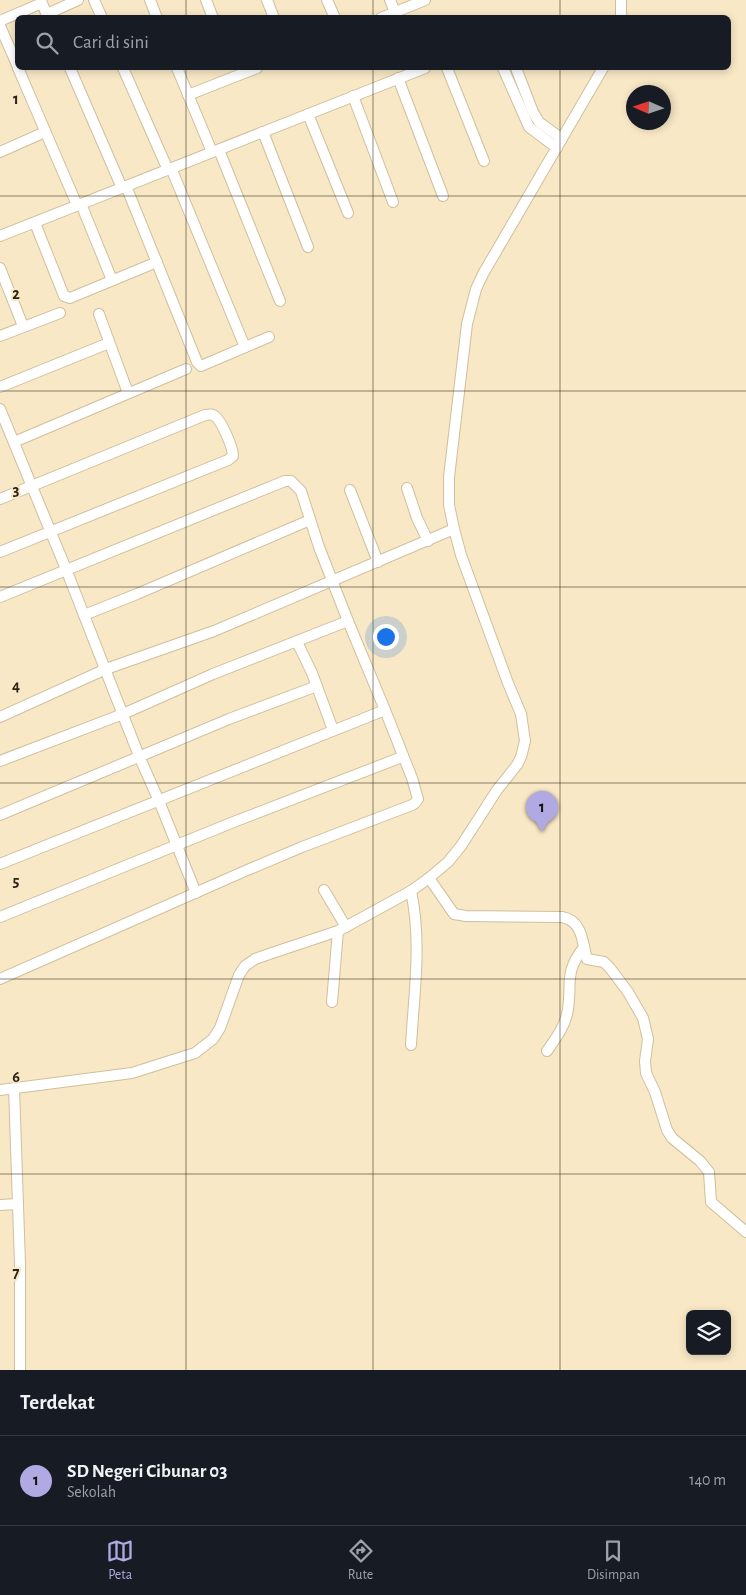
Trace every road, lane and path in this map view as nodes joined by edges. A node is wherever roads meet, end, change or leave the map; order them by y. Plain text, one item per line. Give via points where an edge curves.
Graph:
1 (78, 0) edge
2 (94, 0) edge
3 (150, 0) edge
4 (206, 0) edge
5 (267, 0) edge
6 (327, 0) edge
7 (390, 0) edge
8 (424, 0) edge
9 (621, 0) edge
10 (395, 12) junction
11 (48, 15) edge
12 (50, 15) edge
13 (101, 15) edge
14 (156, 15) edge
15 (212, 15) edge
16 (273, 15) edge
17 (334, 15) edge
18 (388, 15) edge
19 (621, 15) edge
20 (0, 21) edge
21 (0, 26) edge
22 (15, 60) edge
23 (19, 70) edge
24 (71, 70) edge
25 (124, 70) edge
26 (178, 70) edge
27 (420, 70) edge
28 (448, 70) edge
29 (504, 70) edge
30 (517, 70) edge
31 (603, 70) edge
32 (236, 71) edge
33 (398, 78) junction
34 (188, 95) junction
35 (353, 96) junction
36 (308, 114) junction
37 (46, 132) junction
38 (262, 132) junction
39 (560, 143) junction
40 (215, 151) junction
41 (0, 152) edge
42 (484, 161) dead end
43 (170, 169) junction
44 (124, 187) junction
45 (443, 196) dead end
46 (393, 202) dead end
47 (79, 205) junction
48 (348, 213) dead end
49 (35, 223) junction
50 (0, 236) edge
51 (308, 247) dead end
52 (157, 262) junction
53 (0, 268) edge
54 (112, 280) junction
55 (280, 301) dead end
56 (60, 313) dead end
57 (99, 314) dead end
58 (23, 326) junction
59 (0, 336) edge
60 (269, 337) dead end
61 (109, 342) junction
62 (245, 347) junction
63 (186, 369) dead end
64 (0, 387) edge
65 (128, 393) junction
66 (0, 409) edge
67 (14, 442) junction
68 (32, 487) junction
69 (407, 488) dead end
70 (350, 490) dead end
71 (0, 499) edge
72 (310, 520) junction
73 (454, 530) junction
74 (50, 531) junction
75 (428, 541) junction
76 (0, 552) edge
77 (378, 562) junction
78 (66, 569) junction
79 (333, 580) junction
80 (0, 597) edge
81 (84, 615) junction
82 (348, 621) junction
83 (297, 642) junction
84 (106, 670) junction
85 (317, 686) junction
86 (385, 710) junction
87 (123, 714) junction
88 (0, 717) edge
89 (333, 730) junction
90 (139, 756) junction
91 (402, 757) junction
92 (0, 761) edge
93 (159, 801) junction
94 (0, 815) edge
95 (177, 845) junction
96 (0, 864) edge
97 (429, 878) junction
98 (324, 890) dead end
99 (411, 891) junction
100 (196, 893) junction
101 (0, 917) edge
102 (342, 929) junction
103 (584, 947) junction
104 (0, 979) edge
105 (332, 1002) dead end
106 (411, 1045) dead end
107 (547, 1050) dead end
108 (14, 1088) junction
109 (0, 1090) edge
110 (17, 1204) junction
111 (0, 1205) edge
112 (746, 1232) edge
113 (20, 1370) edge

1 - 12 street
2 - 13 street
3 - 14 street
4 - 15 street
5 - 16 street
6 - 17 street
7 - 10 street
8 - 10 street
9 - 19 street
10 - 18 street
11 - 20 street via 42,3
21 - 22 street
23 - 37 street
24 - 44 street
25 - 43 street
26 - 34 street
27 - 33 street
28 - 42 street
29 - 39 street via 529,127
30 - 39 street via 539,122
31 - 39 street
32 - 34 street
33 - 35 street
33 - 45 street
34 - 40 street
35 - 36 street
35 - 46 street
36 - 38 street
36 - 48 street
37 - 41 street
37 - 47 street
38 - 40 street
38 - 51 street
39 - 73 street via 483,274 470,307 449,477 449,505
40 - 43 street
40 - 55 street
43 - 44 street
43 - 62 street
44 - 47 street
44 - 52 street
47 - 49 street
47 - 54 street
49 - 50 street
49 - 54 street via 64,296 70,298
52 - 54 street
52 - 62 street via 201,366
53 - 58 street
56 - 58 street
57 - 61 street
58 - 59 street
60 - 62 street
61 - 64 street
61 - 65 street
63 - 65 street
65 - 67 street
66 - 67 street
67 - 68 street
68 - 71 street
68 - 74 street
68 - 74 street via 205,415 214,415 219,420 233,450 233,456 228,460
69 - 75 street
70 - 77 street
72 - 78 street via 301,491 291,481 285,481
72 - 79 street
72 - 81 street
73 - 75 street
73 - 97 street via 521,714 524,741 517,765 448,862
74 - 76 street
74 - 78 street
75 - 77 street
77 - 79 street
78 - 80 street
78 - 81 street
79 - 82 street
79 - 84 street via 214,631
81 - 84 street
82 - 83 street
82 - 86 street
83 - 85 street
83 - 87 street via 213,674
84 - 87 street
84 - 88 street
85 - 89 street
85 - 90 street
86 - 89 street
86 - 91 street
87 - 90 street
87 - 92 street
89 - 93 street
90 - 93 street
90 - 94 street
91 - 95 street
91 - 100 street via 416,791 416,803
93 - 95 street
93 - 96 street
95 - 100 street
95 - 101 street
97 - 99 street
97 - 103 street via 454,914 569,918 580,932
98 - 102 street
99 - 102 street
99 - 106 street via 418,950
100 - 104 street
102 - 105 street
102 - 108 street via 255,959 245,966 220,1028 195,1054 132,1073
103 - 107 street via 569,975 568,1010 562,1028
103 - 112 street via 588,959 604,962 610,968 643,1018 648,1039 646,1073 667,1130 709,1172 711,1202
108 - 109 street
108 - 110 street
110 - 111 street
110 - 113 street

